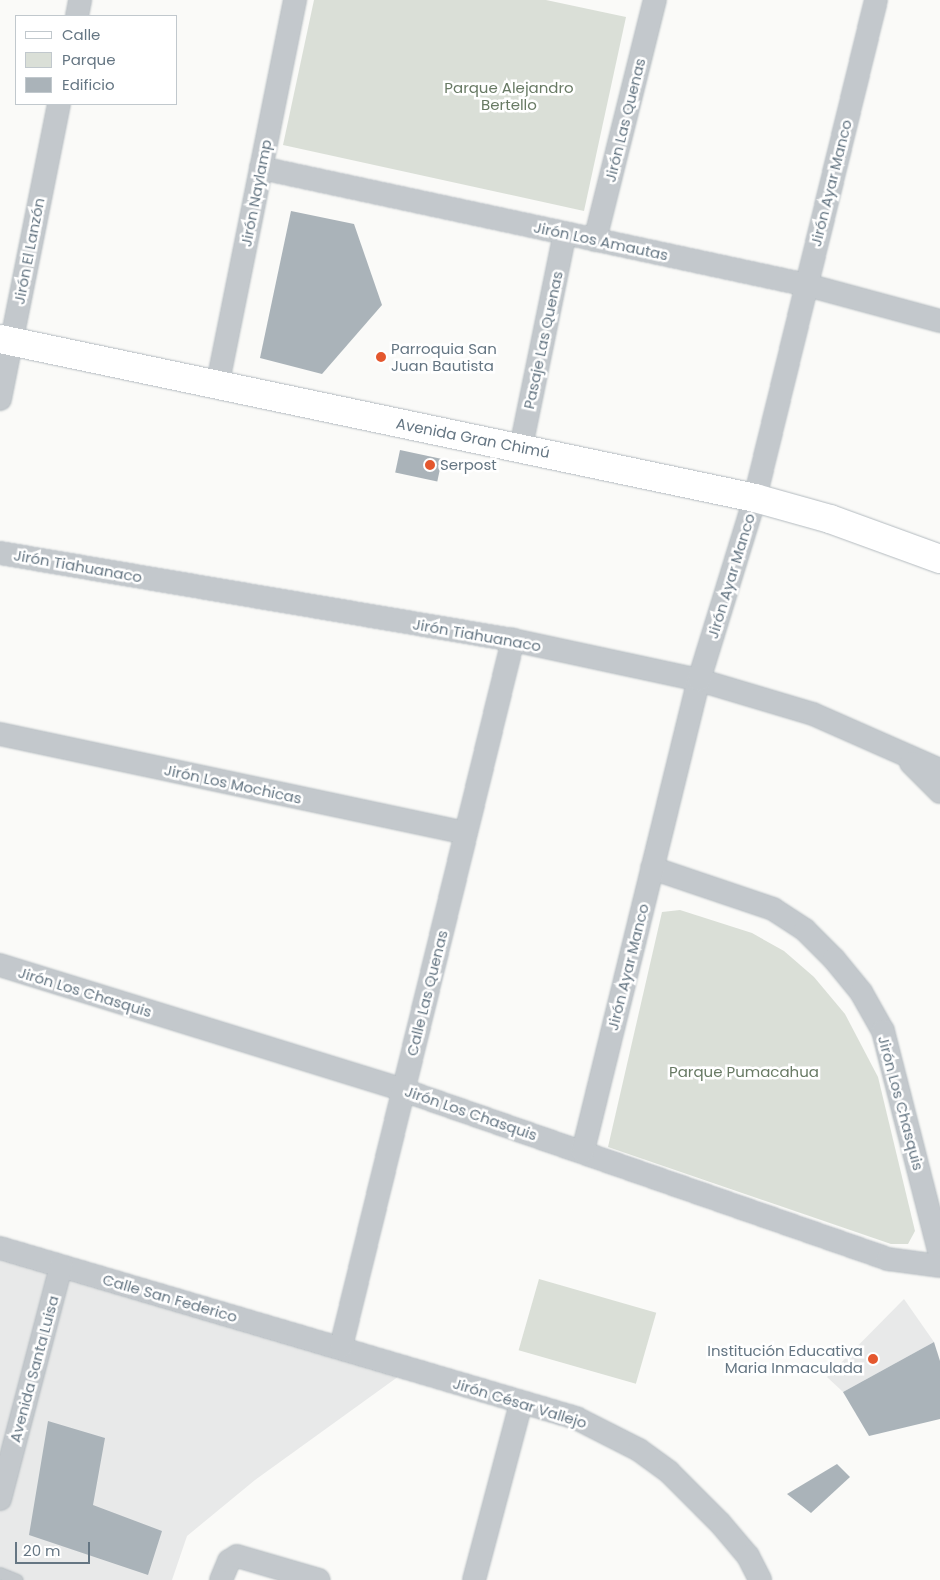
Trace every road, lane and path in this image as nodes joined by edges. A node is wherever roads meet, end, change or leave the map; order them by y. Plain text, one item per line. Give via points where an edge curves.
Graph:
1 (80, 0) edge
2 (295, 0) edge
3 (876, 0) edge
4 (650, 1) edge
5 (77, 15) edge
6 (59, 105) edge
7 (261, 168) junction
8 (565, 233) junction
9 (595, 240) junction
10 (807, 286) junction
11 (940, 321) edge
12 (5, 340) edge
13 (217, 387) junction
14 (0, 399) edge
15 (521, 447) junction
16 (755, 498) junction
17 (0, 553) edge
18 (940, 559) edge
19 (513, 640) junction
20 (699, 680) junction
21 (0, 734) edge
22 (900, 752) junction
23 (940, 770) edge
24 (940, 792) edge
25 (466, 833) junction
26 (652, 868) junction
27 (0, 965) edge
28 (403, 1090) junction
29 (583, 1151) junction
30 (0, 1248) edge
31 (940, 1256) edge
32 (940, 1266) edge
33 (61, 1268) junction
34 (341, 1347) junction
35 (521, 1403) junction
36 (5, 1463) edge
37 (0, 1499) edge
38 (225, 1571) edge
39 (0, 1573) edge
40 (17, 1580) edge
41 (319, 1580) edge
42 (474, 1580) edge
43 (760, 1580) edge

1 - 5 street
2 - 7 street, Jirón Naylamp
3 - 10 street, Jirón Ayar Manco
4 - 9 street, Jirón Las Quenas
6 - 12 street, Jirón El Lanzón
7 - 8 street, Jirón Los Amautas
7 - 13 street, Jirón Naylamp
8 - 9 street, Jirón Los Amautas
8 - 15 street, Pasaje Las Quenas
9 - 10 street, Jirón Los Amautas
10 - 11 street, Jirón Los Amautas
10 - 16 street, Jirón Ayar Manco
12 - 13 street, Avenida Gran Chimú
12 - 14 street, Jirón El Lanzón
13 - 15 street, Avenida Gran Chimú
15 - 16 street, Avenida Gran Chimú
16 - 18 street, Avenida Gran Chimú via 830,519
16 - 20 street, Jirón Ayar Manco
17 - 19 street, Jirón Tiahuanaco
19 - 20 street, Jirón Tiahuanaco
19 - 25 street, Calle Las Quenas
20 - 22 street, Jirón Tiahuanaco via 813,714
20 - 26 street, Jirón Ayar Manco
21 - 25 street, Jirón Los Mochicas
22 - 23 street, Jirón Tiahuanaco
22 - 24 street
25 - 28 street, Calle Las Quenas
26 - 29 street, Jirón Ayar Manco
26 - 31 street, Jirón Los Chasquis via 773,909 805,930 860,992 883,1031
27 - 28 street, Jirón Los Chasquis
28 - 29 street, Jirón Los Chasquis
28 - 34 street, Calle Las Quenas
29 - 32 street, Jirón Los Chasquis via 888,1259
30 - 33 street, Calle San Federico
33 - 34 street, Calle San Federico
33 - 36 street, Avenida Santa Luisa
34 - 35 street, Jirón César Vallejo
35 - 42 street
35 - 43 street, Jirón César Vallejo via 576,1418 639,1450 696,1497 748,1556
36 - 37 street, Avenida Santa Luisa
38 - 41 street via 237,1556
39 - 40 lane

